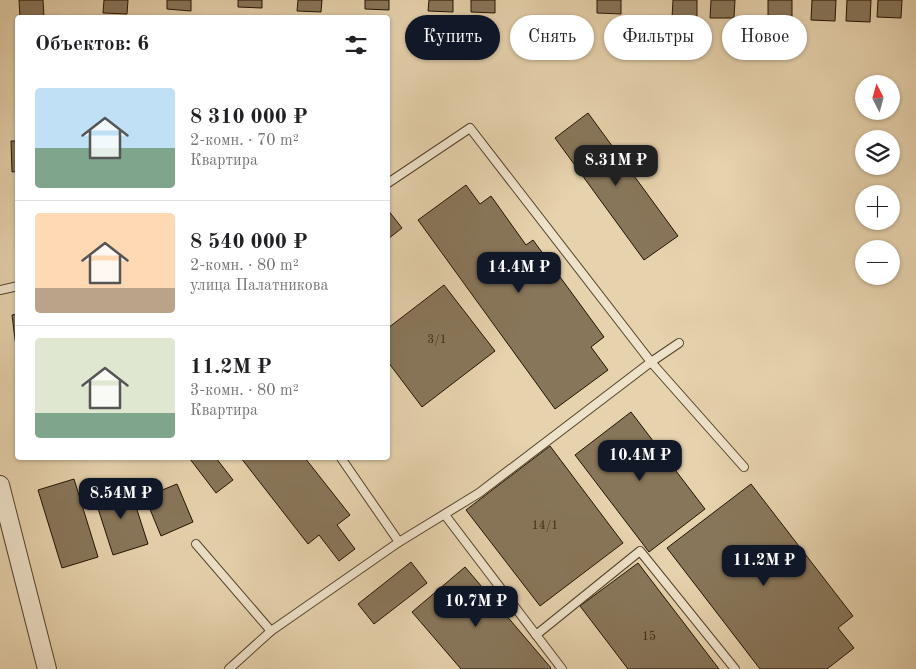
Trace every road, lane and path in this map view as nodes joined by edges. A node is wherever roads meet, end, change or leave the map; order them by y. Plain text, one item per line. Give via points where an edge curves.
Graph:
1 (390, 182) edge
2 (15, 287) edge
3 (0, 290) edge
4 (679, 343) dead end
5 (651, 362) junction
6 (342, 460) edge
7 (744, 467) dead end
8 (0, 485) edge
9 (445, 515) junction
10 (399, 542) junction
11 (196, 544) dead end
12 (271, 630) junction
13 (536, 635) junction
14 (47, 669) edge
15 (228, 669) edge
16 (562, 669) edge
17 (735, 669) edge

1 - 5 lane via 470,128
2 - 3 lane
4 - 5 lane
5 - 7 lane
5 - 9 lane via 479,493
6 - 10 lane
8 - 14 street
9 - 10 lane
9 - 13 lane
10 - 12 lane
11 - 12 lane
12 - 15 lane
13 - 16 lane
13 - 17 lane via 640,551

